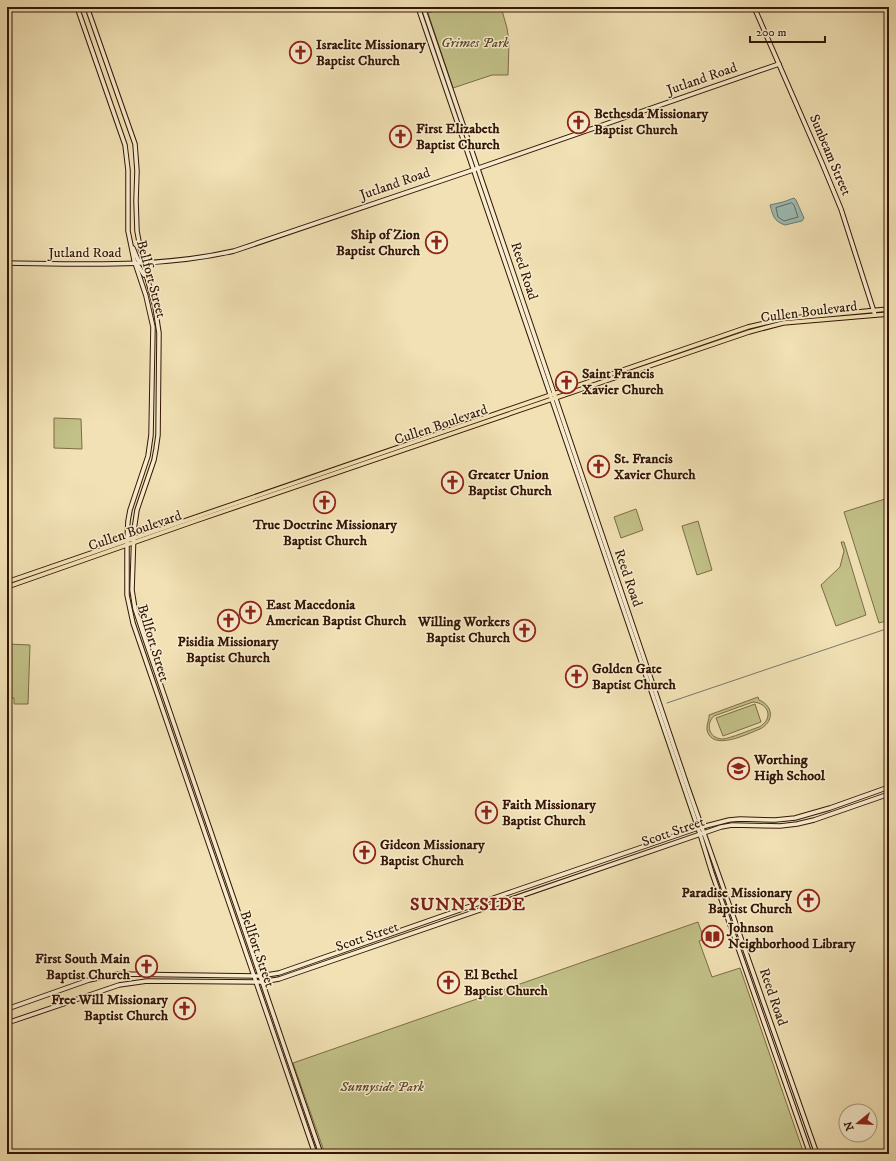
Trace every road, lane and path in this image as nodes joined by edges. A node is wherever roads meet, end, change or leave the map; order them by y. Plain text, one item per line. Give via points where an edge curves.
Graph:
1 (77, 7) edge
2 (87, 7) edge
3 (418, 7) edge
4 (423, 7) edge
5 (754, 7) edge
6 (435, 50) junction
7 (779, 64) junction
8 (462, 128) junction
9 (478, 168) junction
10 (473, 170) junction
11 (491, 207) junction
12 (486, 208) junction
13 (129, 240) junction
14 (506, 249) junction
15 (501, 250) junction
16 (7, 263) edge
17 (135, 264) junction
18 (143, 264) junction
19 (148, 281) junction
20 (152, 294) junction
21 (146, 296) junction
22 (889, 309) edge
23 (874, 313) junction
24 (889, 314) edge
25 (846, 315) junction
26 (820, 316) junction
27 (806, 321) junction
28 (158, 326) junction
29 (153, 327) junction
30 (716, 338) junction
31 (720, 341) junction
32 (688, 350) junction
33 (539, 356) junction
34 (153, 363) junction
35 (159, 363) junction
36 (553, 396) junction
37 (158, 398) junction
38 (152, 399) junction
39 (152, 435) junction
40 (158, 435) junction
41 (134, 496) junction
42 (140, 498) junction
43 (127, 540) junction
44 (134, 540) junction
45 (126, 545) junction
46 (7, 582) edge
47 (7, 587) edge
48 (146, 642) junction
49 (141, 644) junction
50 (889, 788) edge
51 (889, 794) edge
52 (200, 798) junction
53 (194, 800) junction
54 (700, 828) junction
55 (702, 833) junction
56 (226, 876) junction
57 (220, 878) junction
58 (246, 934) junction
59 (240, 936) junction
60 (254, 976) junction
61 (260, 976) junction
62 (256, 982) junction
63 (262, 982) junction
64 (760, 995) junction
65 (755, 997) junction
66 (7, 1009) edge
67 (7, 1023) edge
68 (770, 1024) junction
69 (765, 1026) junction
70 (780, 1053) junction
71 (775, 1055) junction
72 (790, 1080) junction
73 (784, 1082) junction
74 (315, 1154) edge
75 (322, 1154) edge
76 (810, 1154) edge
77 (817, 1154) edge

1 - 13 main road, Bellfort Street via 125,145
2 - 18 main road, Bellfort Street via 135,144 138,246
3 - 6 main road, Reed Road
4 - 6 main road, Reed Road
5 - 7 main road, Sunbeam Street
6 - 8 main road, Reed Road
7 - 9 main road, Jutland Road
7 - 23 main road, Sunbeam Street via 841,209
8 - 9 main road, Reed Road
8 - 10 main road, Reed Road
9 - 10 main road, Jutland Road
9 - 11 main road, Reed Road
10 - 12 main road, Reed Road
10 - 18 main road, Jutland Road via 234,251
11 - 12 main road
11 - 14 main road, Reed Road
12 - 15 main road, Reed Road
13 - 17 main road, Bellfort Street
13 - 18 main road via 137,258
14 - 15 main road
14 - 33 main road, Reed Road
15 - 33 main road, Reed Road
16 - 17 main road, Jutland Road
17 - 18 main road, Jutland Road
17 - 19 main road
17 - 21 main road, Bellfort Street
18 - 19 main road, Bellfort Street
19 - 20 main road, Bellfort Street
20 - 21 main road
20 - 28 main road, Bellfort Street
21 - 29 main road, Bellfort Street
22 - 23 main road, Cullen Boulevard
23 - 24 main road, Cullen Boulevard
23 - 25 main road, Cullen Boulevard
25 - 26 main road, Cullen Boulevard
25 - 27 main road, Cullen Boulevard
26 - 27 main road
26 - 30 main road, Cullen Boulevard via 767,322
27 - 31 main road, Cullen Boulevard via 764,327
28 - 29 main road
28 - 35 main road, Bellfort Street
29 - 34 main road, Bellfort Street
30 - 31 main road
30 - 32 main road, Cullen Boulevard
31 - 32 main road, Cullen Boulevard
32 - 36 main road, Cullen Boulevard
33 - 36 main road, Reed Road
34 - 35 main road
34 - 38 main road, Bellfort Street
35 - 37 main road, Bellfort Street
36 - 44 main road, Cullen Boulevard
36 - 54 main road, Reed Road
37 - 38 main road
37 - 40 main road, Bellfort Street
38 - 39 main road, Bellfort Street
39 - 40 main road
39 - 41 main road, Bellfort Street via 148,456
40 - 42 main road, Bellfort Street via 154,460
41 - 42 main road
41 - 43 main road, Bellfort Street
42 - 44 main road, Bellfort Street via 135,518
43 - 44 main road, Cullen Boulevard
43 - 45 main road, Bellfort Street
43 - 46 main road, Cullen Boulevard
44 - 45 main road, Cullen Boulevard
44 - 48 main road, Bellfort Street via 132,590 135,609
45 - 47 main road, Cullen Boulevard
45 - 49 main road, Bellfort Street via 127,595
48 - 49 main road
48 - 52 main road, Bellfort Street
49 - 53 main road, Bellfort Street
50 - 54 main road, Scott Street via 795,818 729,820
51 - 55 main road, Scott Street via 797,824 732,825
52 - 53 main road
52 - 56 main road, Bellfort Street
53 - 57 main road, Bellfort Street
54 - 55 main road, Reed Road
54 - 61 main road, Scott Street via 280,973
55 - 63 main road, Scott Street via 285,978
55 - 64 main road, Reed Road
55 - 65 main road, Reed Road via 712,873
56 - 57 main road
56 - 58 main road, Bellfort Street
57 - 59 main road, Bellfort Street
58 - 59 main road
58 - 61 main road, Bellfort Street
59 - 60 main road, Bellfort Street
60 - 61 main road, Scott Street
60 - 62 main road, Bellfort Street
60 - 66 main road, Scott Street via 117,974 89,980
61 - 63 main road, Bellfort Street
62 - 63 main road, Scott Street
62 - 67 main road, Scott Street via 147,981 119,985
62 - 74 main road, Bellfort Street
63 - 75 main road, Bellfort Street
64 - 65 main road
64 - 68 main road, Reed Road
65 - 69 main road, Reed Road
68 - 69 main road
68 - 70 main road, Reed Road
69 - 71 main road, Reed Road
70 - 71 main road
70 - 72 main road, Reed Road
71 - 73 main road, Reed Road
72 - 73 main road
72 - 77 main road, Reed Road
73 - 76 main road, Reed Road

